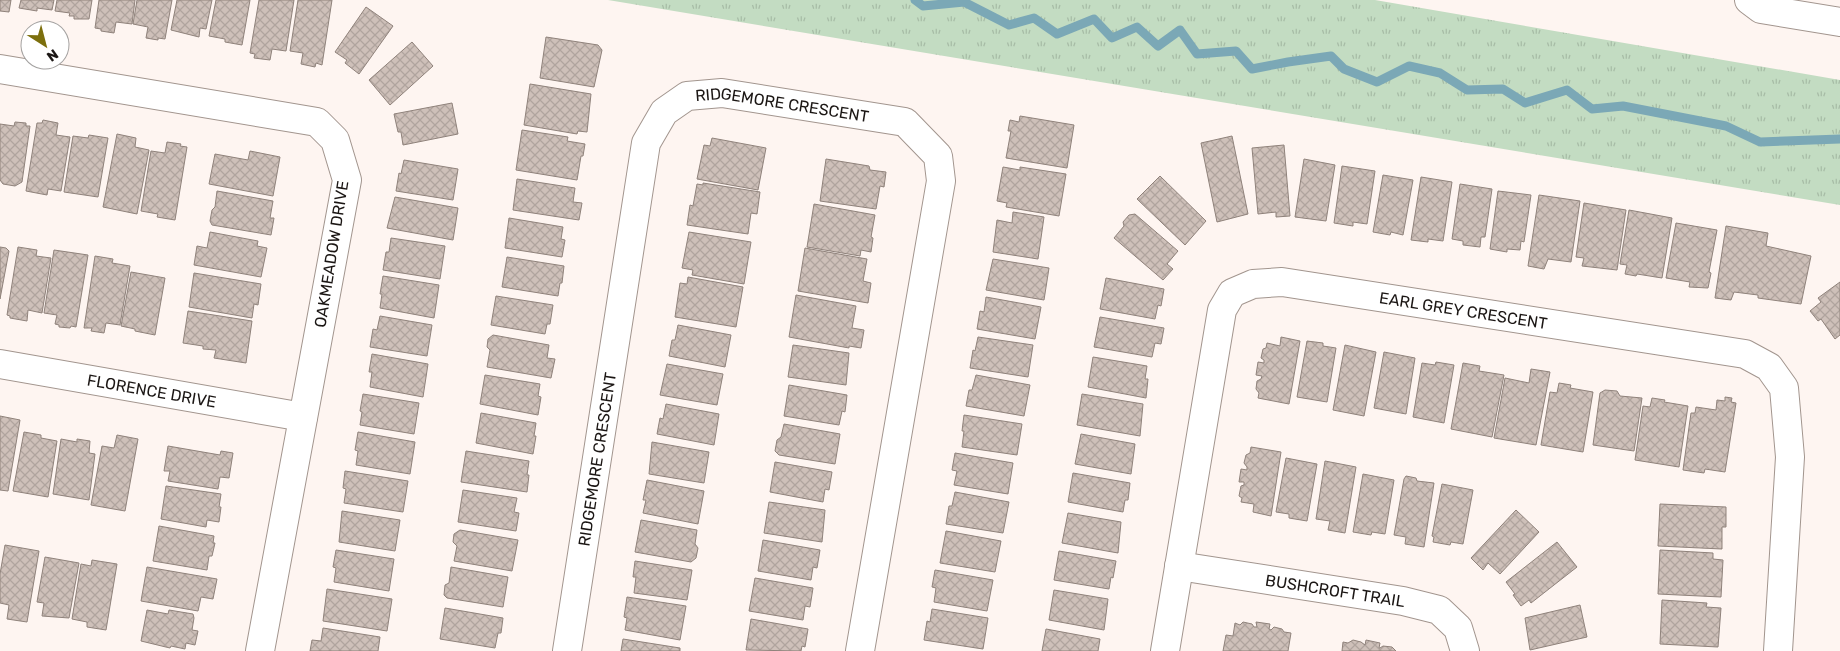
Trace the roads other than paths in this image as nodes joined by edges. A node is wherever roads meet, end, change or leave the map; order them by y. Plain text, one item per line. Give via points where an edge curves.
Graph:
1 (1748, 0) edge
2 (1840, 22) edge
3 (0, 69) edge
4 (0, 364) edge
5 (303, 417) junction
6 (1179, 566) junction
7 (260, 651) edge
8 (567, 651) edge
9 (860, 651) edge
10 (1165, 651) edge
11 (1465, 651) edge
12 (1778, 651) edge

1 - 2 street via 1761,9
3 - 5 street, OAKMEADOW DRIVE via 317,122 335,140 347,180
4 - 5 street, FLORENCE DRIVE
5 - 7 street, OAKMEADOW DRIVE
6 - 10 street, EARL GREY CRESCENT
6 - 11 street, BUSHCROFT TRAIL via 1403,601 1439,610 1458,628
6 - 12 street, EARL GREY CRESCENT via 1222,310 1232,293 1253,284 1282,282 1745,354 1769,367 1784,388 1790,457
8 - 9 street, RIDGEMORE CRESCENT via 646,143 664,112 687,96 722,92 905,122 938,156 941,181

